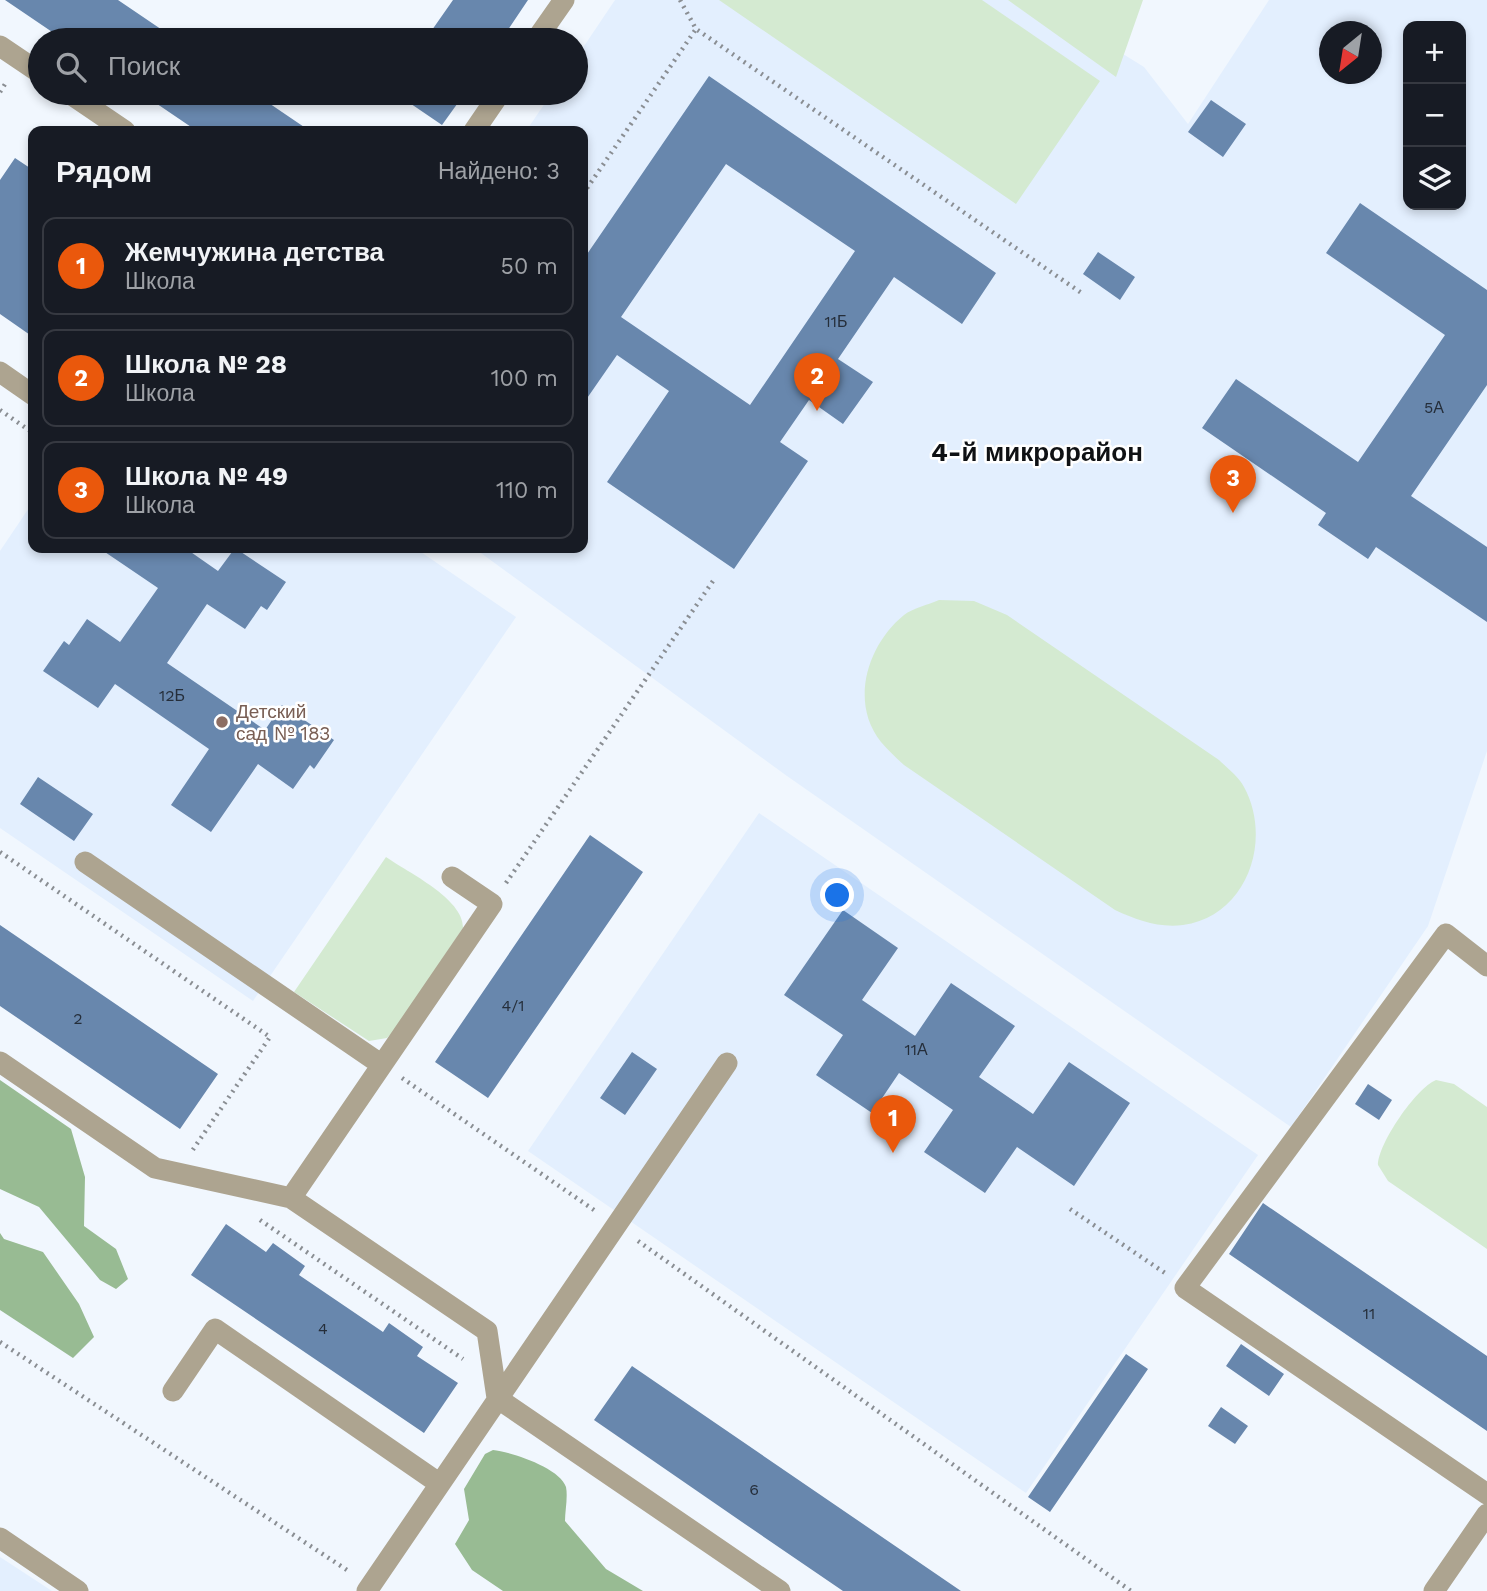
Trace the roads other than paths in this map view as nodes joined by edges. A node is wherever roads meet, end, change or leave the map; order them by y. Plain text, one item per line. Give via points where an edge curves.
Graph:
1 (564, 0) edge
2 (544, 28) edge
3 (1, 50) edge
4 (28, 66) edge
5 (87, 105) edge
6 (492, 105) edge
7 (118, 126) edge
8 (477, 126) edge
9 (0, 372) edge
10 (28, 392) edge
11 (85, 862) dead end
12 (452, 877) dead end
13 (1487, 966) edge
14 (0, 1062) edge
15 (727, 1063) dead end
16 (382, 1065) junction
17 (291, 1198) junction
18 (173, 1391) dead end
19 (497, 1398) junction
20 (440, 1484) junction
21 (1487, 1494) edge
22 (1487, 1514) edge
23 (0, 1538) edge
24 (368, 1588) edge
25 (78, 1591) edge
26 (780, 1591) edge
27 (1434, 1591) edge

1 - 2 street
3 - 4 street
5 - 7 street
6 - 8 street
9 - 10 street
11 - 16 street
12 - 16 street via 492,904
13 - 21 street via 1446,934 1185,1288
14 - 17 street via 155,1168
15 - 19 street
16 - 17 street
17 - 19 street via 487,1331
18 - 20 street via 215,1329
19 - 20 street
19 - 26 street
20 - 24 street
22 - 27 street
23 - 25 street

